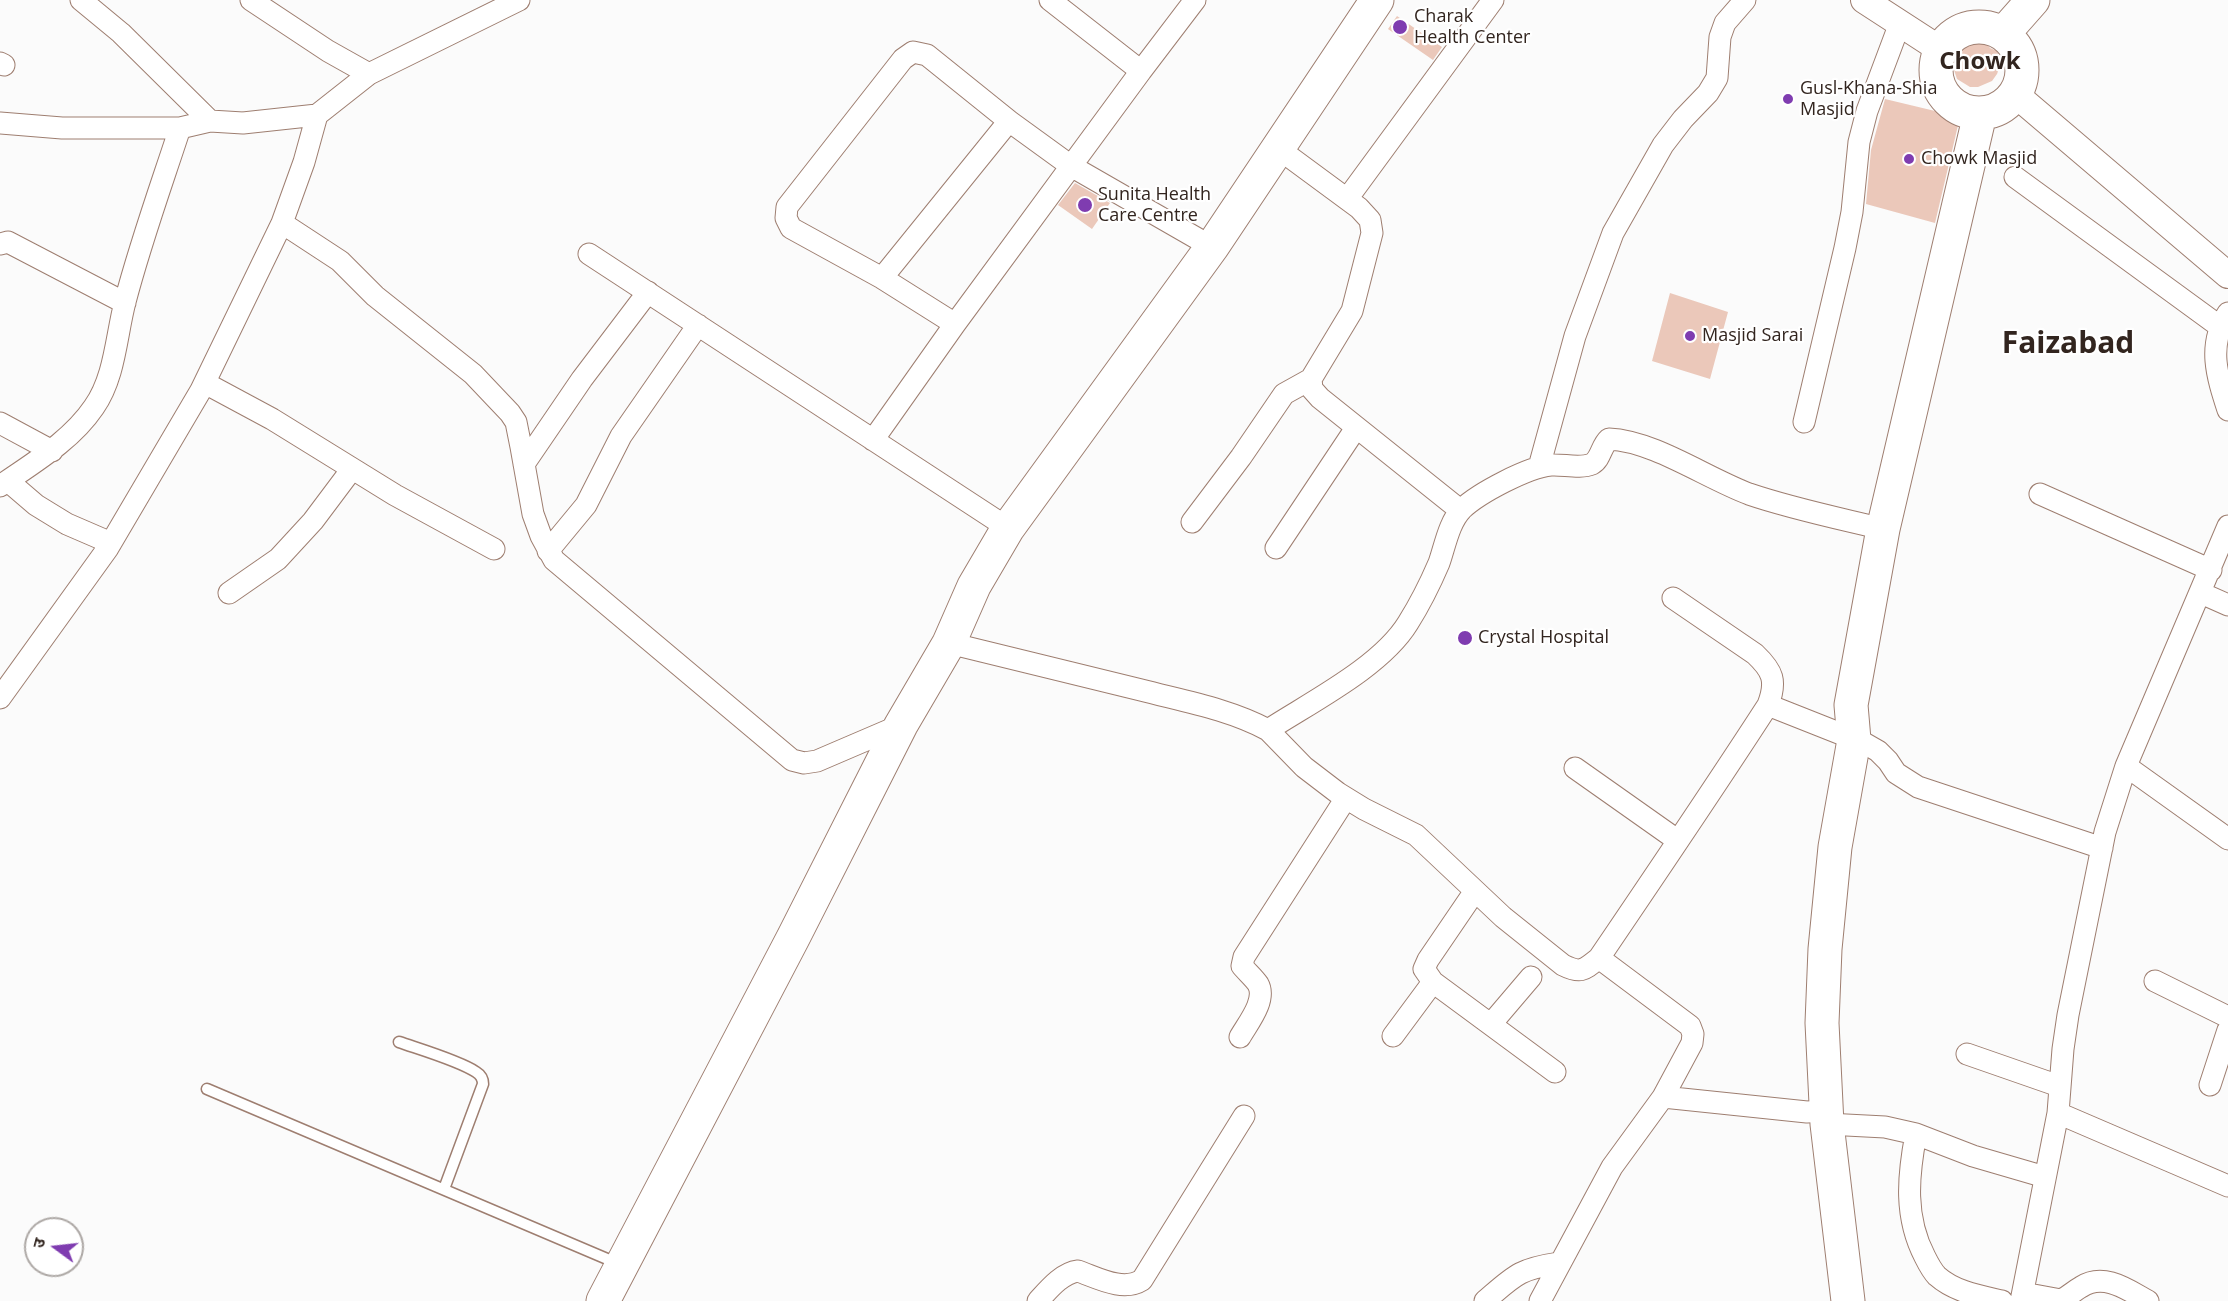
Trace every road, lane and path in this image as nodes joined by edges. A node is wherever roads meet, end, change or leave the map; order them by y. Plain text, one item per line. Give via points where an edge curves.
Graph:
1 (81, 0) edge
2 (251, 0) edge
3 (519, 0) edge
4 (1050, 0) edge
5 (1195, 0) edge
6 (1377, 0) edge
7 (1493, 0) edge
8 (1745, 0) edge
9 (1864, 0) edge
10 (2033, 0) edge
11 (1900, 23) junction
12 (2003, 34) junction
13 (1941, 51) junction
14 (1141, 71) junction
15 (369, 74) junction
16 (2015, 94) junction
17 (1980, 114) junction
18 (317, 115) junction
19 (210, 121) junction
20 (1009, 121) junction
21 (0, 123) edge
22 (180, 128) junction
23 (1279, 149) junction
24 (1071, 166) junction
25 (2015, 177) dead end
26 (1347, 199) junction
27 (282, 223) junction
28 (0, 243) edge
29 (1212, 247) junction
30 (589, 254) dead end
31 (2228, 275) edge
32 (882, 278) junction
33 (648, 292) junction
34 (125, 303) junction
35 (2224, 320) edge
36 (955, 324) junction
37 (698, 325) junction
38 (1311, 379) junction
39 (205, 383) junction
40 (2228, 410) edge
41 (1804, 422) dead end
42 (0, 423) edge
43 (1356, 428) junction
44 (873, 440) junction
45 (52, 451) junction
46 (524, 464) junction
47 (1539, 467) junction
48 (352, 469) junction
49 (4, 484) edge
50 (2040, 494) dead end
51 (1460, 510) junction
52 (1192, 522) dead end
53 (2228, 526) edge
54 (1008, 528) junction
55 (1883, 529) junction
56 (111, 543) junction
57 (1276, 548) dead end
58 (494, 549) dead end
59 (548, 551) junction
60 (2211, 570) junction
61 (230, 593) dead end
62 (2201, 593) junction
63 (1673, 598) dead end
64 (2228, 605) edge
65 (949, 643) junction
66 (0, 698) edge
67 (1768, 705) junction
68 (901, 725) junction
69 (1268, 730) junction
70 (1846, 737) junction
71 (2126, 766) junction
72 (1575, 768) dead end
73 (1346, 798) junction
74 (2228, 839) edge
75 (1677, 840) junction
76 (2102, 848) junction
77 (1475, 891) junction
78 (1599, 957) junction
79 (1531, 977) dead end
80 (2155, 981) dead end
81 (1433, 982) junction
82 (1491, 1024) junction
83 (2228, 1030) edge
84 (1393, 1036) dead end
85 (1240, 1037) dead end
86 (399, 1042) dead end
87 (1967, 1054) dead end
88 (1555, 1072) dead end
89 (2210, 1085) dead end
90 (2059, 1086) junction
91 (207, 1089) dead end
92 (1663, 1097) junction
93 (2058, 1113) junction
94 (1244, 1116) dead end
95 (1820, 1116) junction
96 (1916, 1134) junction
97 (2045, 1177) junction
98 (2228, 1186) edge
99 (444, 1189) junction
100 (1559, 1263) junction
101 (622, 1265) junction
102 (2022, 1297) edge
103 (2061, 1300) edge
104 (603, 1301) edge
105 (1038, 1301) edge
106 (1485, 1301) edge
107 (1540, 1301) edge
108 (1830, 1301) edge
109 (1848, 1301) edge
110 (2002, 1301) edge
111 (2148, 1301) edge

1 - 19 street via 121,33
2 - 15 street
3 - 15 street
4 - 14 street
5 - 14 street
6 - 23 main road
7 - 26 street
8 - 47 street via 1725,23 1717,78 1663,146 1613,233 1575,336
9 - 11 street
10 - 12 main road
11 - 13 street
11 - 41 street via 1866,111 1845,248
12 - 13 main road via 1984,27 1964,30 1954,35
12 - 16 main road via 2021,61 2020,84
13 - 17 main road via 1937,79 1942,93 1952,104
14 - 24 street
15 - 18 street
16 - 17 main road via 2000,108
16 - 31 street
17 - 55 main road
18 - 19 street via 243,123
18 - 27 street
19 - 22 street
20 - 24 street
20 - 32 street
20 - 32 street via 927,55 913,52 903,59 787,207 786,218 791,228
21 - 22 street via 62,128
22 - 34 street
23 - 26 street
23 - 29 main road
24 - 29 street
24 - 36 street
25 - 35 street
26 - 38 street via 1370,220 1372,233 1352,311
27 - 39 street
27 - 46 street via 340,261 403,319 473,374 516,422
28 - 34 street via 8,242
29 - 54 main road
30 - 33 street
32 - 36 street
33 - 37 street
33 - 46 street
34 - 45 street via 105,389 94,408
35 - 40 street via 2216,365
36 - 44 street
37 - 44 street
37 - 59 street via 621,436 586,505
38 - 43 street via 1312,389 1320,398
38 - 52 street via 1284,394
39 - 48 street
39 - 56 street
42 - 45 street
43 - 51 street
43 - 57 street
44 - 54 street
45 - 49 street
46 - 59 street via 533,514
47 - 51 street
47 - 55 street via 1589,465 1596,462 1603,444 1609,439 1618,440 1651,449 1749,494
48 - 58 street
48 - 61 street via 278,559
49 - 56 street via 67,524
50 - 60 street
51 - 69 street via 1425,593 1392,644 1354,675
53 - 60 street
54 - 65 main road
55 - 70 main road
56 - 66 street
59 - 68 street via 561,567 792,760 817,761
60 - 62 street
62 - 64 street
62 - 71 street
63 - 67 street via 1766,665 1773,692
65 - 68 main road
65 - 69 street via 1180,700
67 - 70 street
67 - 75 street
68 - 101 main road
69 - 73 street via 1304,767
70 - 76 street via 1878,751 1896,773 1918,786
70 - 95 main road via 1825,798 1810,891 1803,1017
71 - 74 street
71 - 76 street
72 - 75 street
73 - 77 street via 1416,835
73 - 85 street via 1244,957 1242,966 1258,984 1260,993
75 - 78 street
76 - 90 street via 2068,1015
77 - 78 street via 1568,968 1584,970
77 - 81 street via 1428,960 1424,969
78 - 92 street via 1690,1026 1692,1043
79 - 82 street
80 - 83 street
81 - 82 street
81 - 84 street
82 - 88 street
83 - 89 street
86 - 99 lane via 464,1066 483,1079
87 - 90 street
90 - 93 street
91 - 99 lane
92 - 95 street
92 - 100 street via 1612,1167
93 - 97 street
93 - 98 street
94 - 105 street via 1142,1280 1122,1285 1071,1272
95 - 96 street
95 - 108 main road
95 - 109 main road
96 - 97 street
96 - 110 street via 1909,1181 1910,1216 1918,1244 1937,1276 1950,1285
97 - 102 street
99 - 101 lane
100 - 106 street via 1516,1274
100 - 107 street
101 - 104 main road
102 - 103 street
103 - 111 street via 2082,1286 2105,1281

